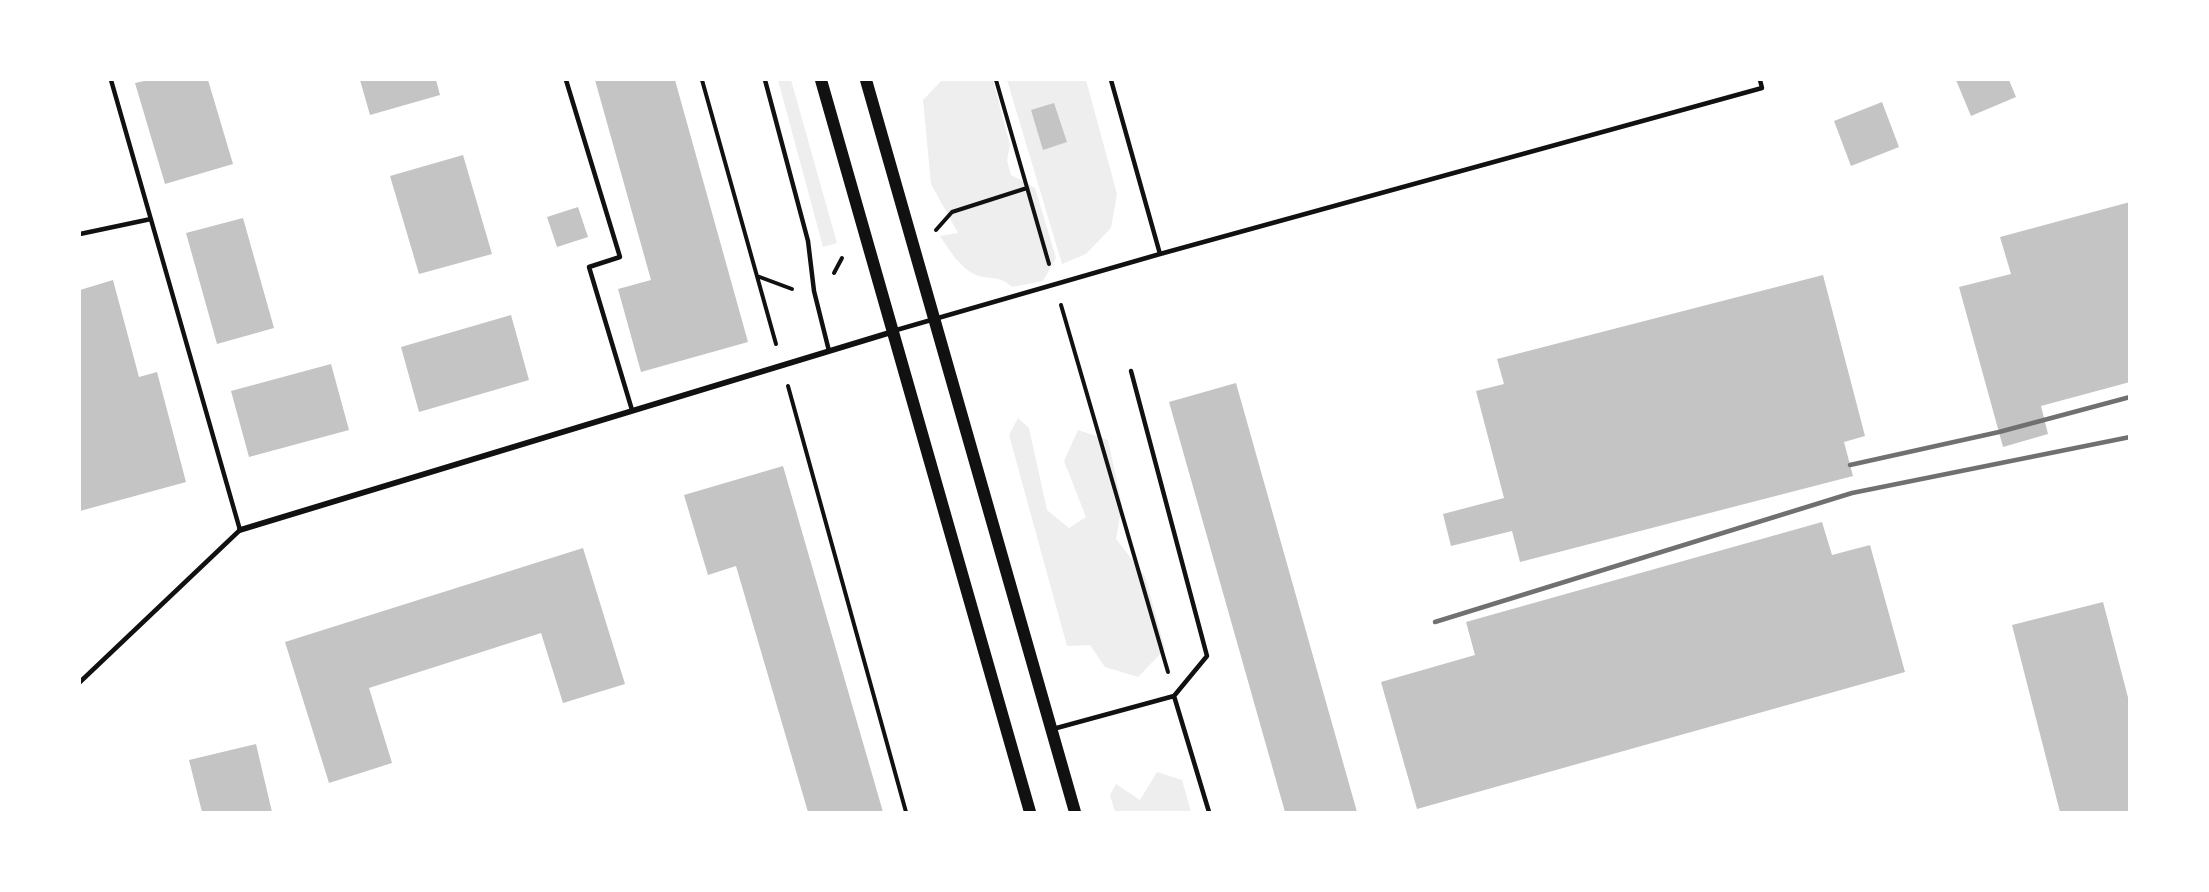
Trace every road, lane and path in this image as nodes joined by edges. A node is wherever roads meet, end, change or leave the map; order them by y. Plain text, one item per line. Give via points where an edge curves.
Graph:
1 (111, 80) edge
2 (566, 80) edge
3 (702, 80) edge
4 (765, 80) edge
5 (821, 80) edge
6 (866, 80) edge
7 (996, 80) edge
8 (1111, 80) edge
9 (1760, 80) edge
10 (1027, 188) junction
11 (151, 219) junction
12 (936, 230) dead end
13 (80, 234) edge
14 (1160, 254) junction
15 (1050, 268) dead end
16 (757, 276) junction
17 (801, 292) dead end
18 (1061, 305) dead end
19 (935, 319) junction
20 (893, 331) junction
21 (829, 351) junction
22 (782, 365) junction
23 (1131, 371) dead end
24 (632, 410) junction
25 (240, 530) junction
26 (80, 682) edge
27 (1174, 696) junction
28 (1052, 730) junction
29 (906, 813) edge
30 (1030, 813) edge
31 (1075, 813) edge
32 (1209, 813) edge

1 - 11 lane
2 - 24 lane via 620,257 589,267
3 - 16 path
4 - 21 lane via 808,241 814,291
5 - 20 main road
6 - 19 main road
7 - 10 path
8 - 14 lane
9 - 14 lane via 1762,88
10 - 12 path via 952,212
10 - 15 path
11 - 13 lane
11 - 25 lane
14 - 19 lane
16 - 17 path
16 - 22 path
18 - 27 path
19 - 20 lane
19 - 28 main road
20 - 21 street
20 - 30 main road
21 - 22 street
22 - 24 street
22 - 29 path
23 - 27 lane via 1207,656
24 - 25 street
25 - 26 lane
27 - 28 lane
27 - 32 lane
28 - 31 main road

